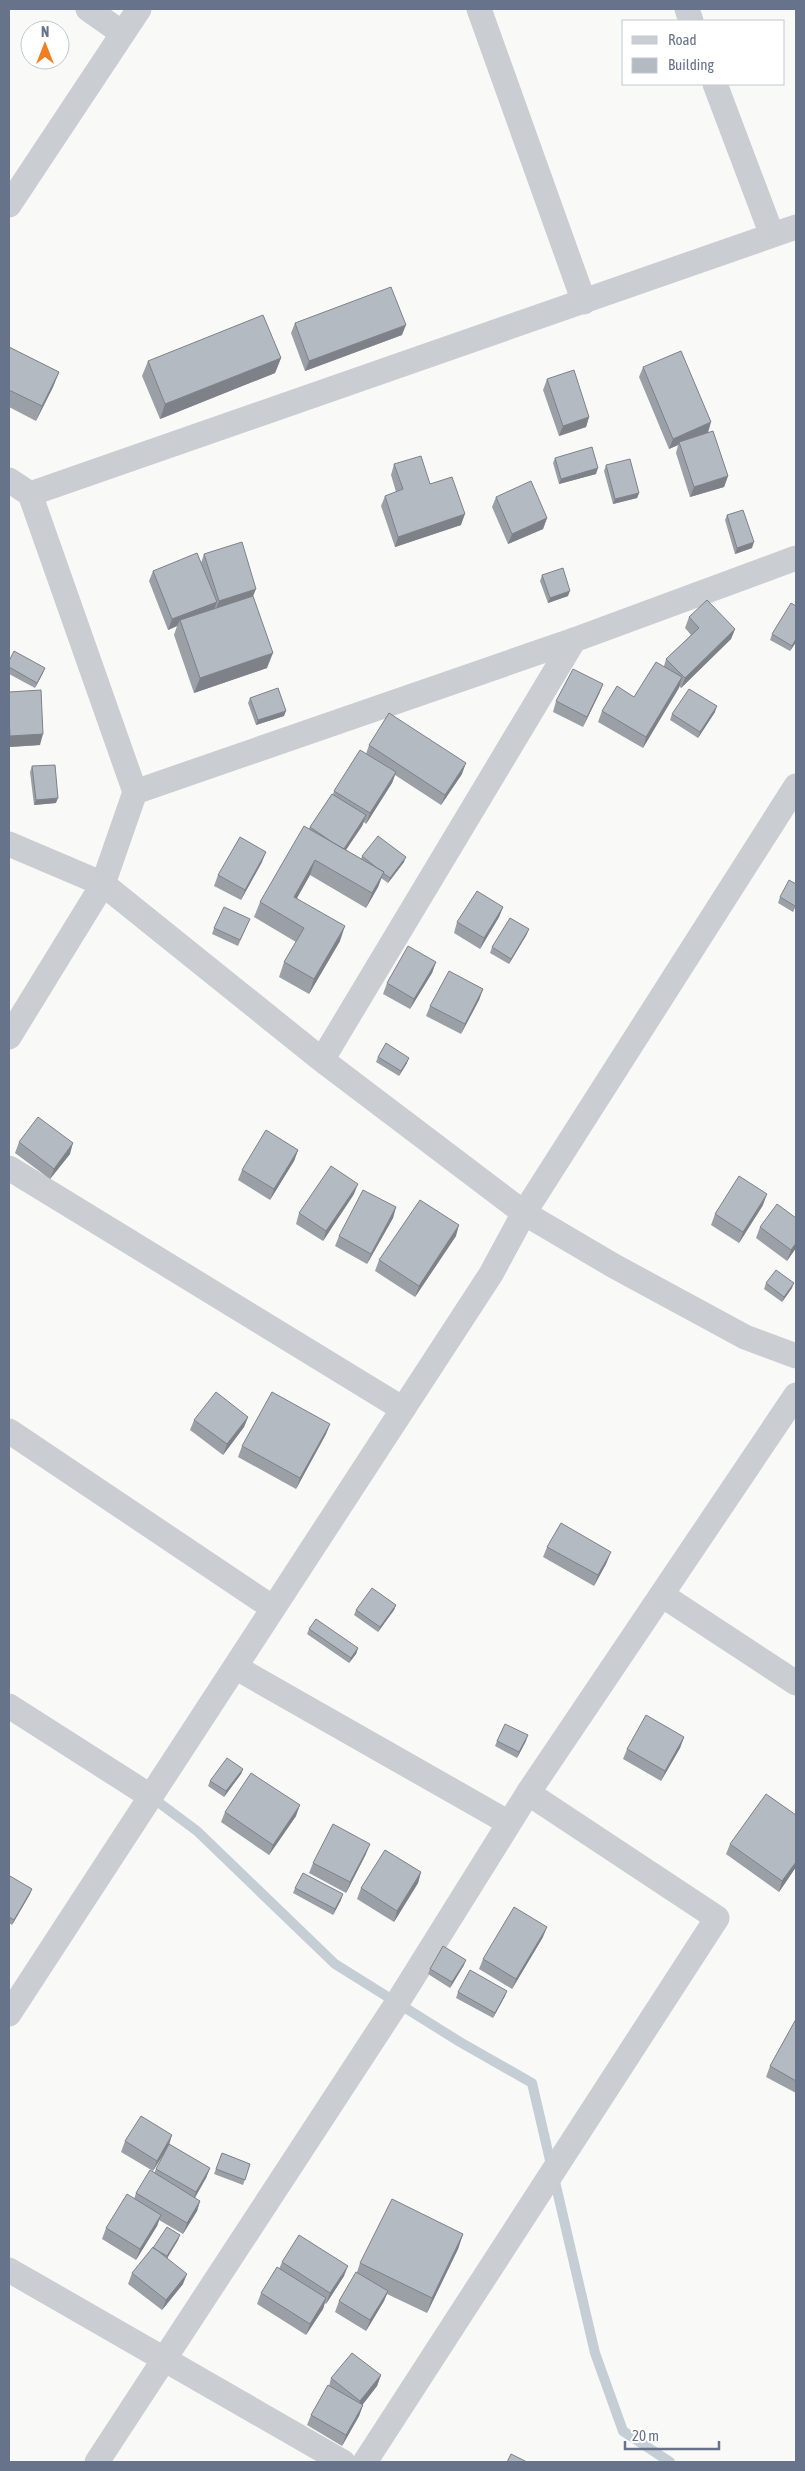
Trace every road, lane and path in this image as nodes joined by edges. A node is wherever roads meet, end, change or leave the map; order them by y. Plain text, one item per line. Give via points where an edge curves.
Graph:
1 (88, 9) edge
2 (139, 9) edge
3 (479, 9) edge
4 (122, 33) junction
5 (715, 85) edge
6 (9, 205) edge
7 (796, 227) edge
8 (772, 236) junction
9 (584, 302) junction
10 (9, 480) edge
11 (30, 494) junction
12 (796, 558) edge
13 (574, 640) junction
14 (796, 786) edge
15 (135, 792) junction
16 (9, 844) edge
17 (103, 884) junction
18 (9, 1037) edge
19 (322, 1060) junction
20 (9, 1168) edge
21 (524, 1213) junction
22 (796, 1356) edge
23 (796, 1395) edge
24 (403, 1409) junction
25 (9, 1430) edge
26 (662, 1595) junction
27 (273, 1608) junction
28 (235, 1668) junction
29 (796, 1683) edge
30 (9, 1706) edge
31 (528, 1793) junction
32 (150, 1796) junction
33 (509, 1823) junction
34 (9, 2014) edge
35 (9, 2270) edge
36 (164, 2360) junction
37 (97, 2462) edge
38 (343, 2462) edge
39 (365, 2462) edge

1 - 4 street
2 - 4 street
3 - 9 street
4 - 6 street
5 - 8 street
7 - 8 street
8 - 9 street
9 - 11 street
10 - 11 street
11 - 15 street
12 - 13 street
13 - 15 street
13 - 19 street
14 - 21 street
15 - 17 street
16 - 17 street
17 - 18 street
17 - 19 street
19 - 21 street
20 - 24 street
21 - 22 street via 745,1337
21 - 24 street via 491,1274
23 - 26 street
24 - 27 street
25 - 27 street
26 - 29 street
26 - 31 street
27 - 28 street
28 - 32 street
28 - 33 street
30 - 32 street
31 - 33 street
31 - 39 street via 717,1918
32 - 34 street
33 - 36 street via 397,2003
35 - 36 street
36 - 37 street
36 - 38 street

